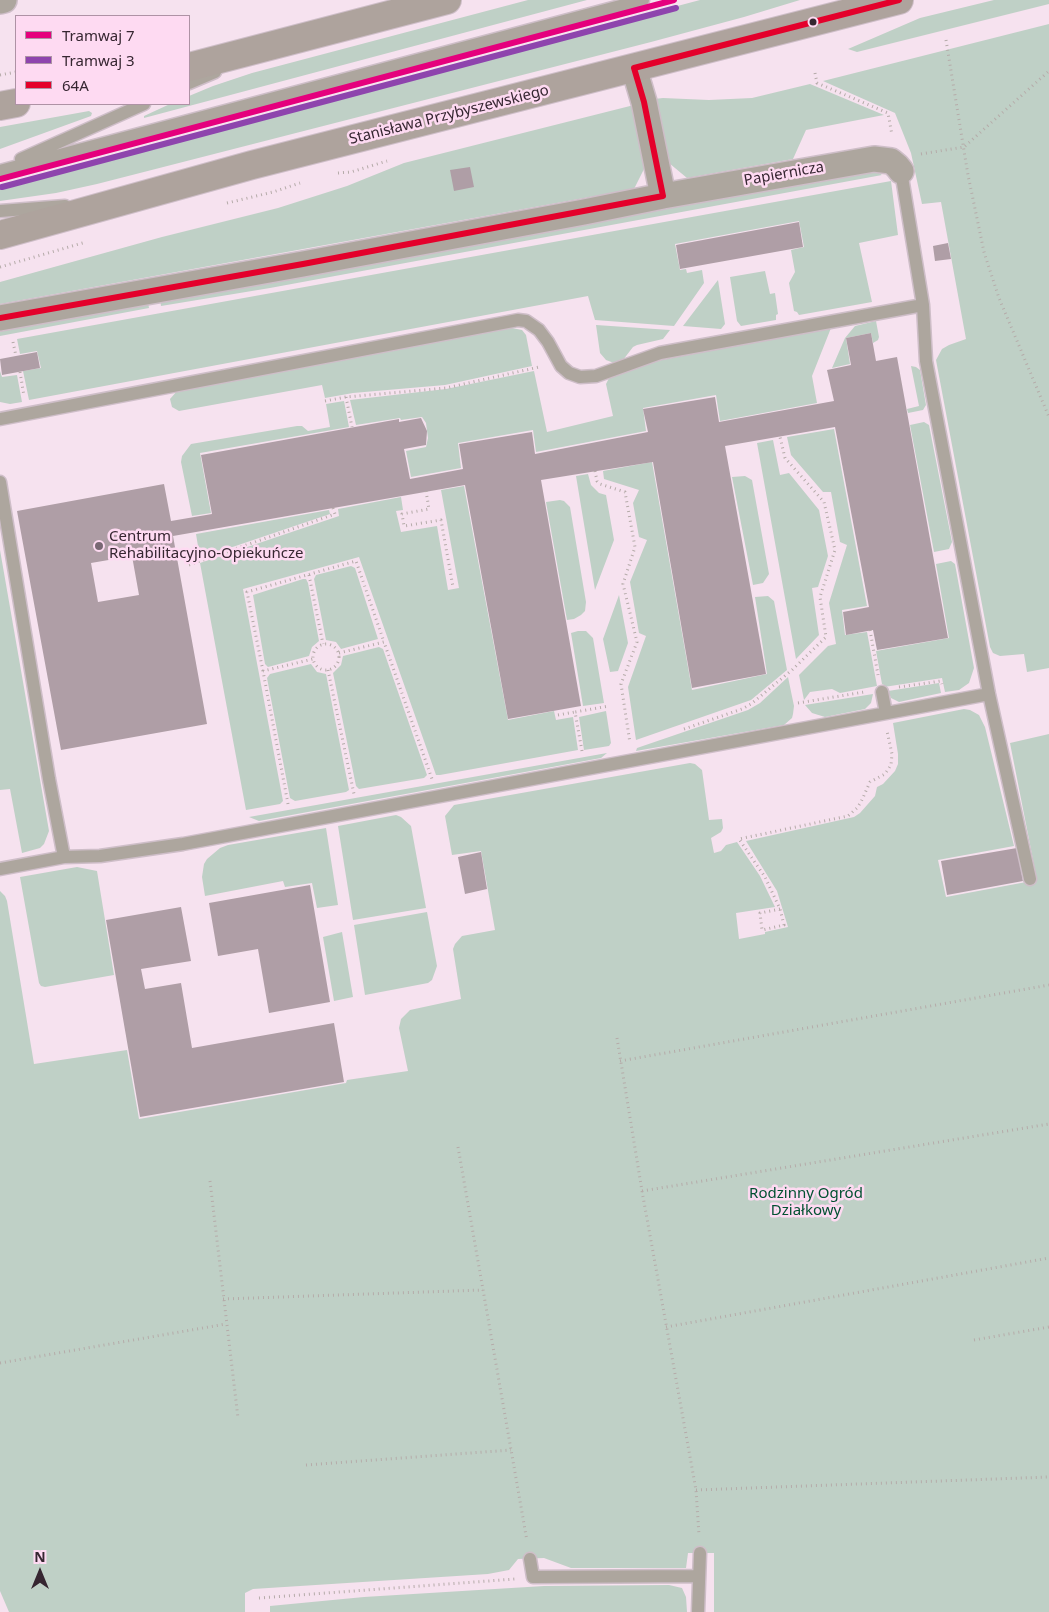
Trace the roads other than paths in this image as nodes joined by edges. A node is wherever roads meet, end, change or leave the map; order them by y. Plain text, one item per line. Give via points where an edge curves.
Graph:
1 (4, 0) edge
2 (447, 0) edge
3 (644, 0) edge
4 (899, 0) edge
5 (0, 1) edge
6 (291, 41) junction
7 (190, 67) edge
8 (634, 68) junction
9 (190, 83) edge
10 (15, 103) edge
11 (142, 105) edge
12 (0, 106) edge
13 (904, 164) joint
14 (0, 169) edge
15 (663, 196) junction
16 (129, 198) junction
17 (0, 211) edge
18 (0, 235) edge
19 (923, 305) junction
20 (6, 327) edge
21 (0, 419) edge
22 (0, 482) edge
23 (881, 688) road end
24 (989, 694) junction
25 (885, 713) junction
26 (64, 857) junction
27 (0, 869) edge
28 (1030, 879) dead end
29 (700, 1553) road end
30 (530, 1559) road end
31 (699, 1576) junction
32 (698, 1612) edge

1 - 5 street
2 - 6 main road
3 - 14 lane
4 - 8 main road, Stanisława Przybyszewskiego
6 - 7 main road
6 - 9 lane
8 - 15 street
8 - 16 main road, Stanisława Przybyszewskiego
10 - 12 main road
11 - 14 lane
13 - 15 street, Papiernicza via 874,159
13 - 19 lane
15 - 20 street, Papiernicza
16 - 17 lane
16 - 18 main road, Stanisława Przybyszewskiego
19 - 21 lane via 660,353 596,376 580,377 569,373 559,363 539,330 526,321 518,320
19 - 24 lane via 926,361
22 - 26 lane
23 - 25 lane
24 - 25 lane
24 - 28 lane
25 - 26 lane via 183,844 100,856
26 - 27 lane
29 - 31 lane
30 - 31 lane via 533,1577
31 - 32 lane

